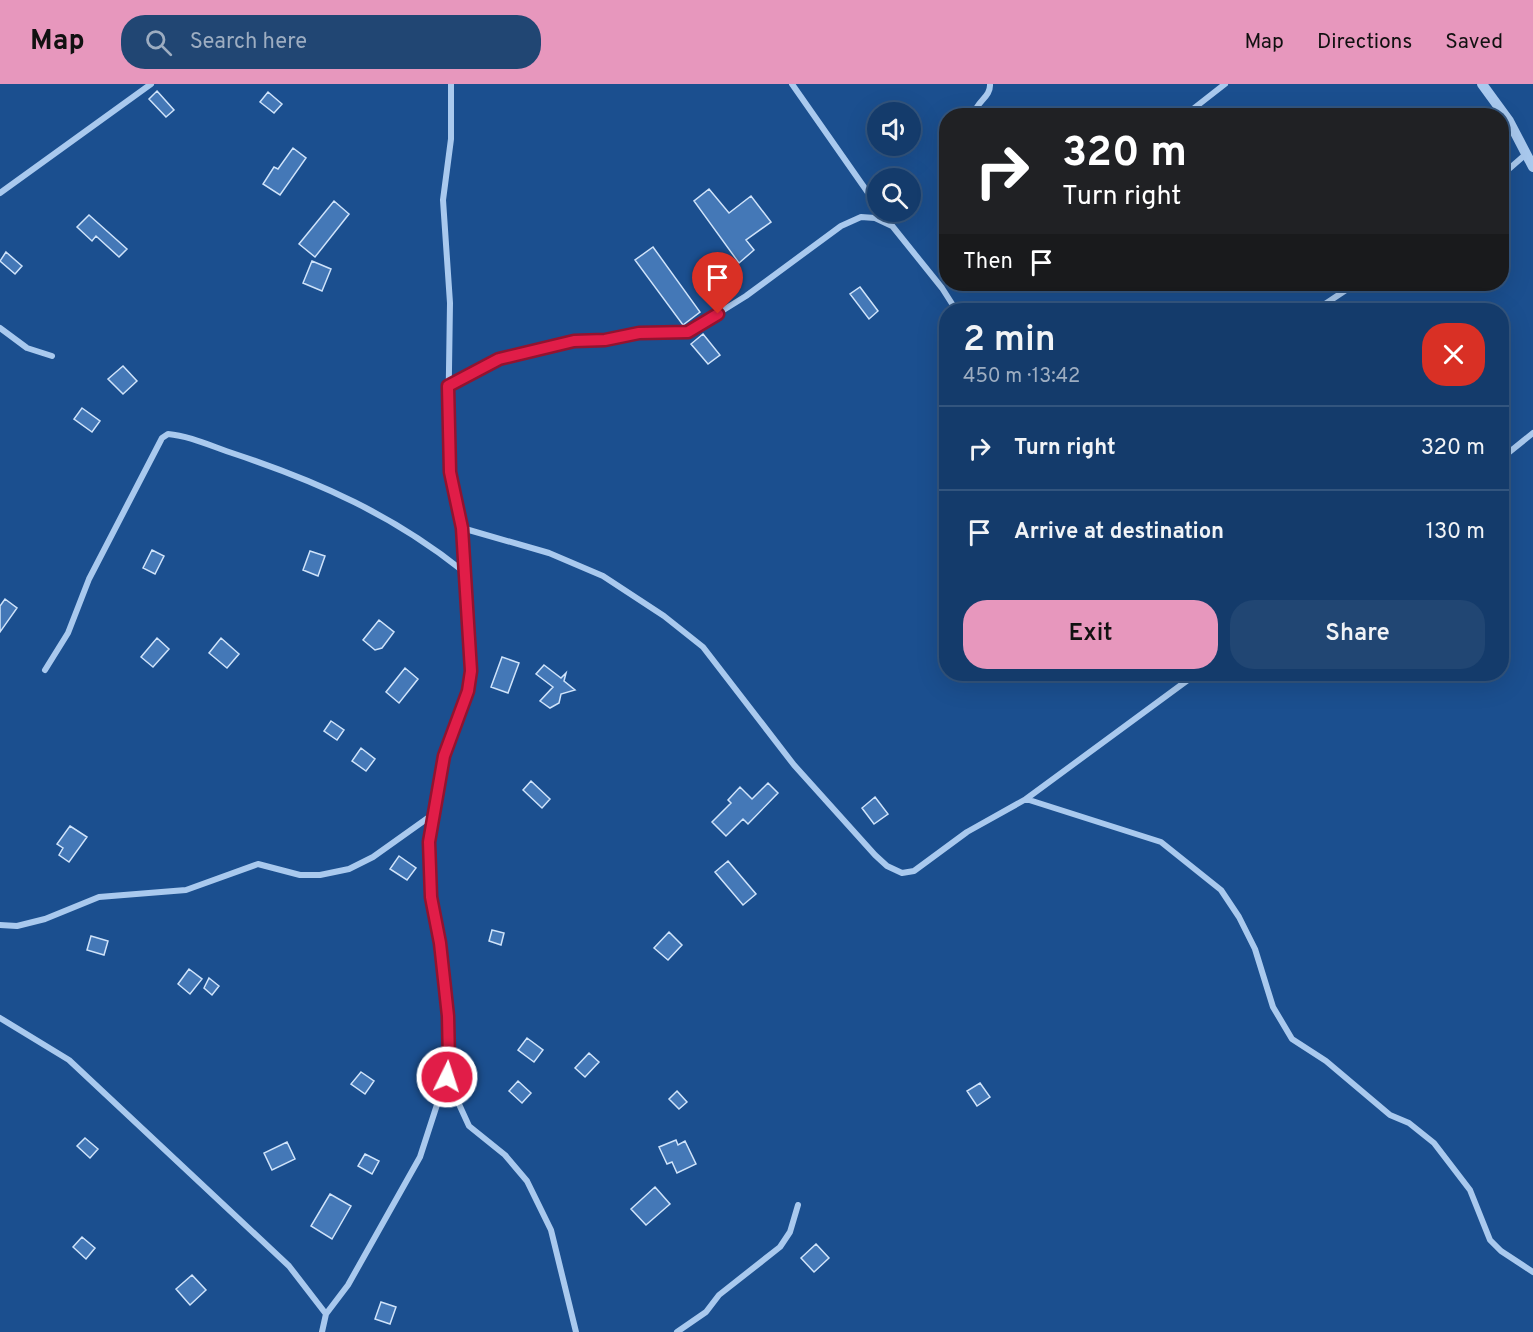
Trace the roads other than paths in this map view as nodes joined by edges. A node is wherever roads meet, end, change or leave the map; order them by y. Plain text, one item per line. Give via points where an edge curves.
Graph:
1 (152, 84) edge
2 (451, 84) edge
3 (792, 84) edge
4 (990, 84) edge
5 (1225, 84) edge
6 (1482, 84) edge
7 (976, 108) edge
8 (1194, 108) edge
9 (1500, 108) edge
10 (1509, 121) edge
11 (1526, 154) junction
12 (1533, 167) edge
13 (1509, 169) edge
14 (867, 191) edge
15 (0, 193) edge
16 (888, 222) edge
17 (891, 226) junction
18 (939, 284) edge
19 (1344, 291) edge
20 (1326, 303) edge
21 (0, 328) edge
22 (52, 357) dead end
23 (448, 386) junction
24 (1533, 433) edge
25 (1509, 452) edge
26 (462, 528) junction
27 (463, 571) junction
28 (45, 670) dead end
29 (1186, 681) edge
30 (1026, 799) junction
31 (433, 814) junction
32 (0, 925) edge
33 (0, 1018) edge
34 (447, 1077) junction
35 (798, 1205) dead end
36 (1533, 1272) edge
37 (326, 1314) junction
38 (322, 1332) edge
39 (576, 1332) edge
40 (676, 1332) edge

1 - 15 street
2 - 23 street via 451,139 443,200 450,269
3 - 14 street
4 - 7 street via 989,93
5 - 8 street
6 - 9 street
10 - 11 street
11 - 12 street
11 - 13 street
16 - 17 street
17 - 18 street
17 - 23 street via 875,218 861,217 841,226 747,296 688,332 574,341 499,359
19 - 20 street
21 - 22 street via 27,348
23 - 26 street via 450,472
24 - 25 street
26 - 27 street
26 - 30 street via 549,553 603,576 664,615 703,647 794,765 887,866 902,873 914,871 967,832
27 - 28 street via 386,517 320,484 168,434 162,438 89,579 68,633
27 - 31 street via 471,643 470,681 444,756
29 - 30 street
30 - 36 street via 1161,842 1221,890 1255,949 1273,1007 1292,1039 1326,1061 1390,1115 1409,1123 1434,1143 1470,1190 1490,1240
31 - 32 street via 373,857 349,869 300,875 258,864 186,890 99,897 45,919 17,926
31 - 34 street via 429,842 431,897 448,1016
33 - 37 street via 69,1060 289,1266
34 - 37 street via 420,1157 348,1285
34 - 39 street via 469,1126 505,1155 527,1181 551,1230
35 - 40 street via 790,1232 780,1247 719,1295 706,1312
37 - 38 street

